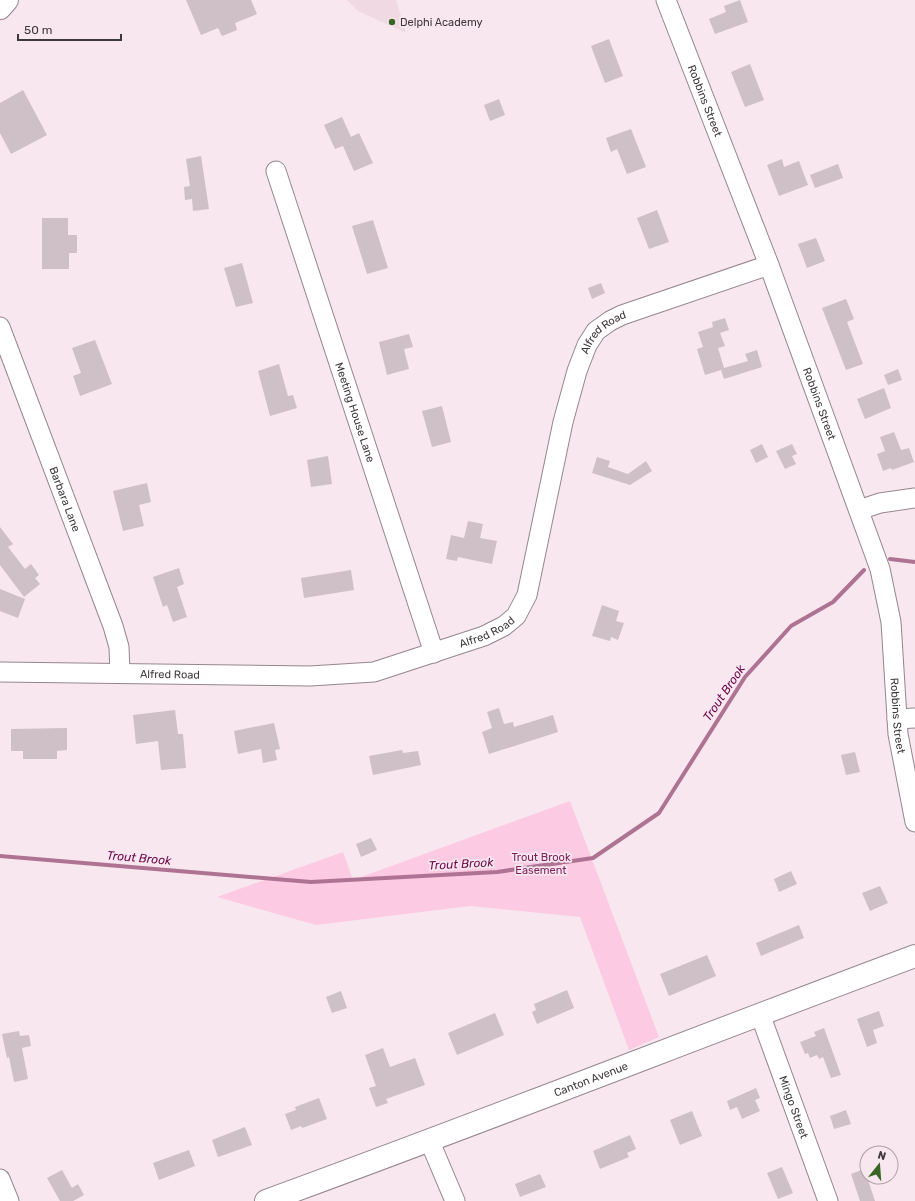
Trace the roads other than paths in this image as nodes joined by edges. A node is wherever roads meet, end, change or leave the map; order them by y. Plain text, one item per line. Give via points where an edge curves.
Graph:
1 (7, 0) edge
2 (666, 0) edge
3 (0, 8) edge
4 (276, 171) dead end
5 (769, 265) junction
6 (0, 327) edge
7 (915, 498) edge
8 (859, 510) junction
9 (434, 653) junction
10 (0, 672) edge
11 (120, 673) junction
12 (906, 718) edge
13 (915, 822) edge
14 (915, 956) edge
15 (760, 1014) junction
16 (430, 1142) junction
17 (0, 1179) edge
18 (300, 1195) edge
19 (9, 1201) edge
20 (266, 1201) edge
21 (454, 1201) edge
22 (828, 1201) edge

1 - 3 main road
2 - 5 street, Robbins Street
4 - 9 street, Meeting House Lane
5 - 8 street, Robbins Street
5 - 9 street, Alfred Road via 622,315 596,331 583,355 572,388 530,586 521,609 510,622 494,632
6 - 11 street, Barbara Lane via 113,626 119,647
7 - 8 street via 880,503
8 - 12 street, Robbins Street via 880,569 888,603
9 - 11 street, Alfred Road via 374,672 345,675
10 - 11 street, Alfred Road
12 - 13 street, Robbins Street via 904,769
14 - 15 main road, Canton Avenue
15 - 16 main road, Canton Avenue
15 - 22 street, Mingo Street
16 - 18 main road, Canton Avenue
16 - 21 street
17 - 19 street
18 - 20 main road, Canton Avenue

